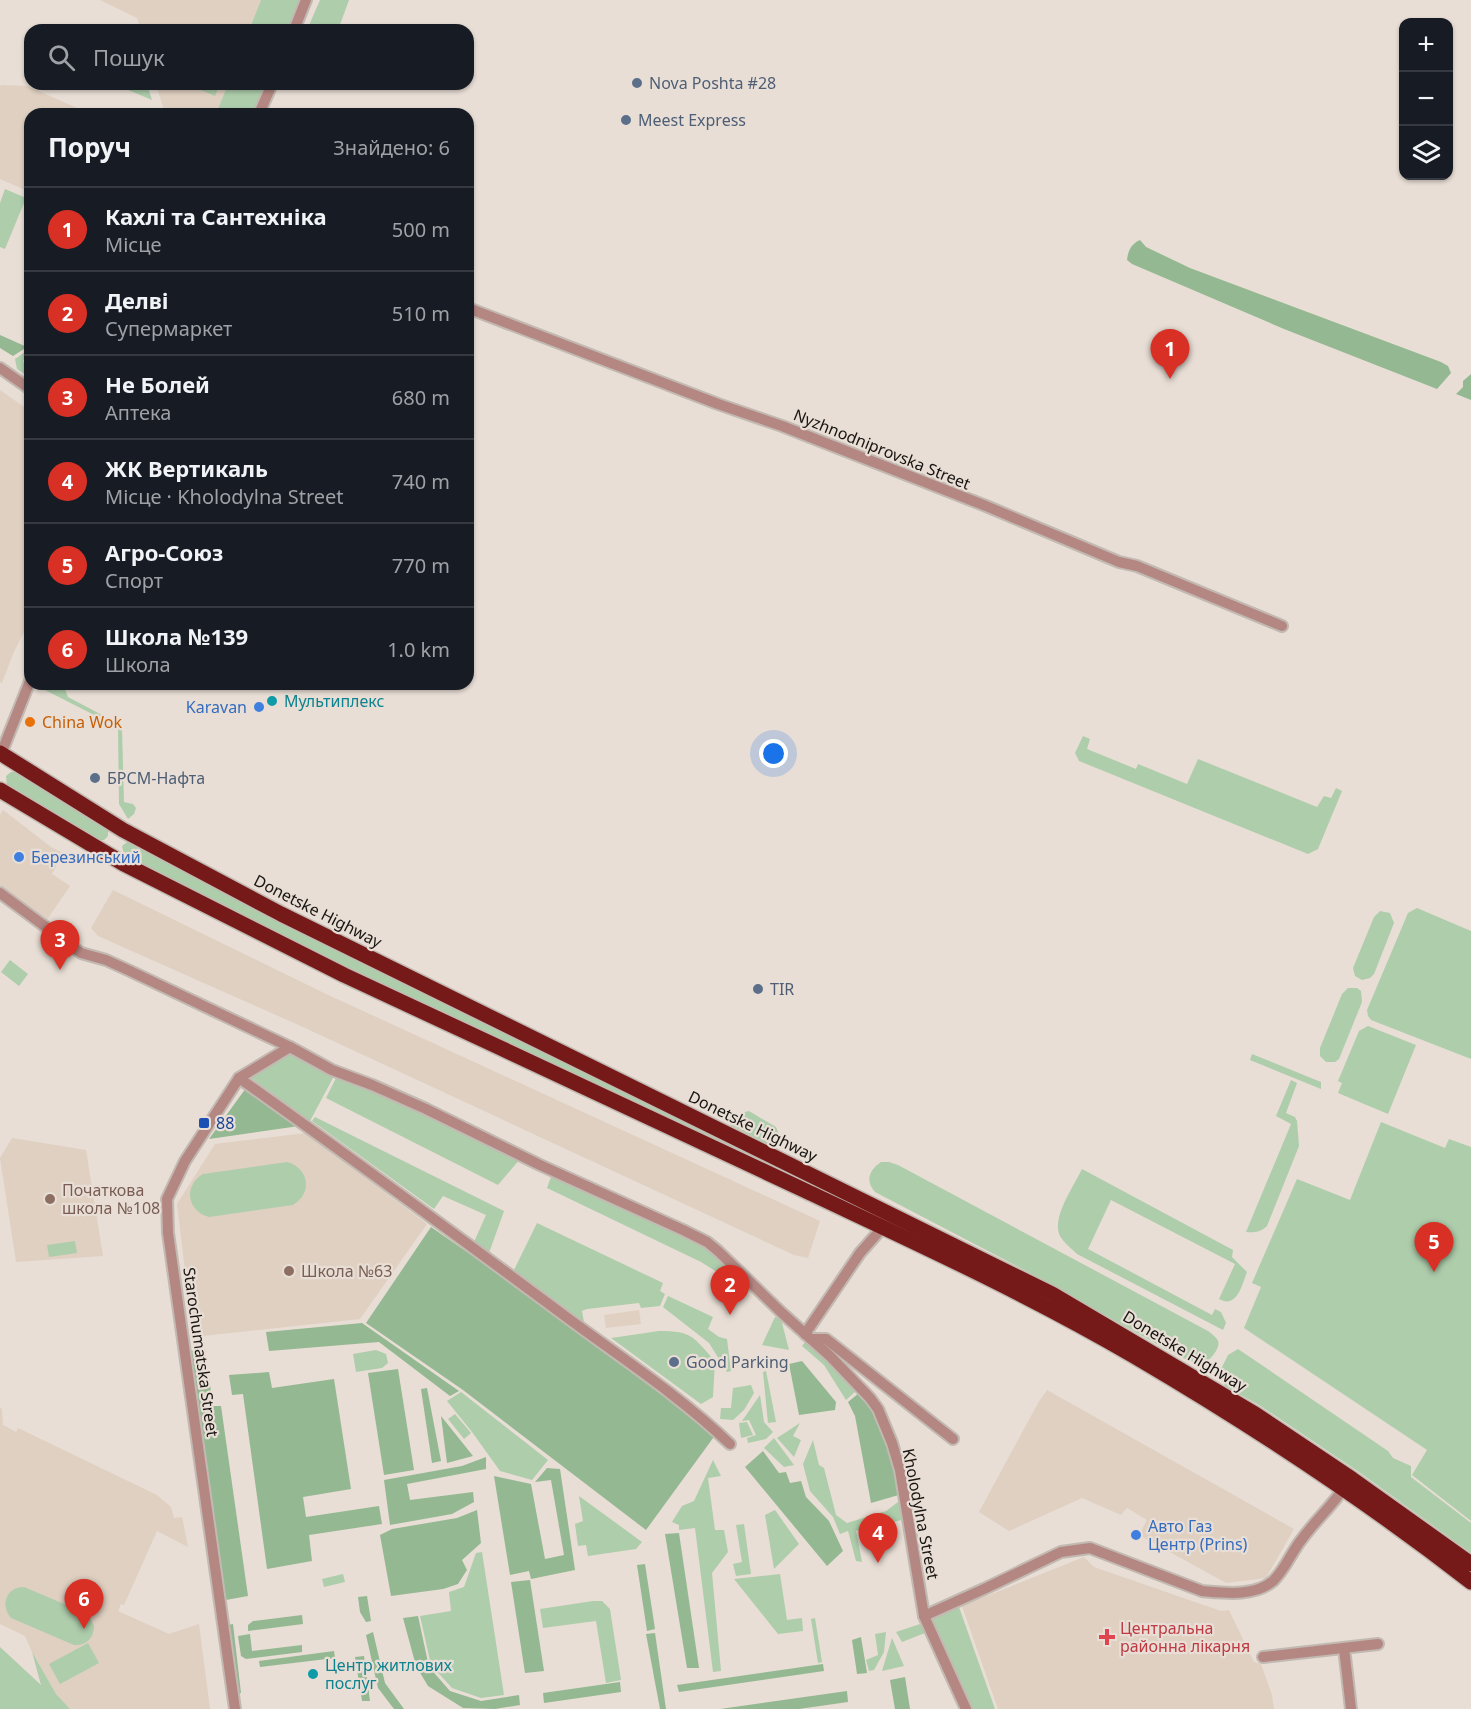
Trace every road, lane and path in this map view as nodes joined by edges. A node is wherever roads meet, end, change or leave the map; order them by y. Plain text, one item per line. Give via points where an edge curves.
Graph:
1 (306, 0) edge
2 (296, 24) edge
3 (269, 90) edge
4 (262, 108) edge
5 (474, 310) edge
6 (0, 368) edge
7 (24, 385) edge
8 (1282, 626) dead end
9 (26, 690) edge
10 (0, 754) edge
11 (0, 790) edge
12 (123, 830) junction
13 (109, 854) junction
14 (0, 893) edge
15 (290, 1047) junction
16 (239, 1078) junction
17 (883, 1227) junction
18 (808, 1336) junction
19 (952, 1439) dead end
20 (730, 1444) dead end
21 (1343, 1489) junction
22 (1471, 1564) edge
23 (1471, 1582) edge
24 (924, 1616) junction
25 (1378, 1644) dead end
26 (1344, 1648) junction
27 (1263, 1657) dead end
28 (236, 1709) edge
29 (966, 1709) edge
30 (1351, 1709) edge

1 - 2 street
3 - 4 street
5 - 8 street, Nyzhnodniprovska Street via 782,426
6 - 7 street
9 - 10 street
10 - 12 highway, Donetske Highway
11 - 13 highway, Donetske Highway
12 - 13 highway
12 - 22 highway, Donetske Highway via 356,951 1052,1294 1255,1414
13 - 17 highway, Donetske Highway via 344,975
14 - 15 street, Kholodylna Street via 81,953 106,960
15 - 16 street, Starochumatska Street
15 - 18 street, Kholodylna Street via 332,1070 408,1101 702,1239
16 - 20 street via 626,1360
16 - 28 street, Starochumatska Street via 185,1161 167,1199 166,1214
17 - 18 street via 860,1253
17 - 21 highway, Donetske Highway via 1134,1356
18 - 19 street via 826,1339
18 - 24 street, Kholodylna Street via 878,1409 892,1443 908,1515
21 - 23 highway, Donetske Highway
21 - 24 street via 1302,1538 1274,1580 1253,1591 1202,1591 1090,1548 1061,1552
24 - 29 street, Kholodylna Street
25 - 26 street
26 - 27 street
26 - 30 street

